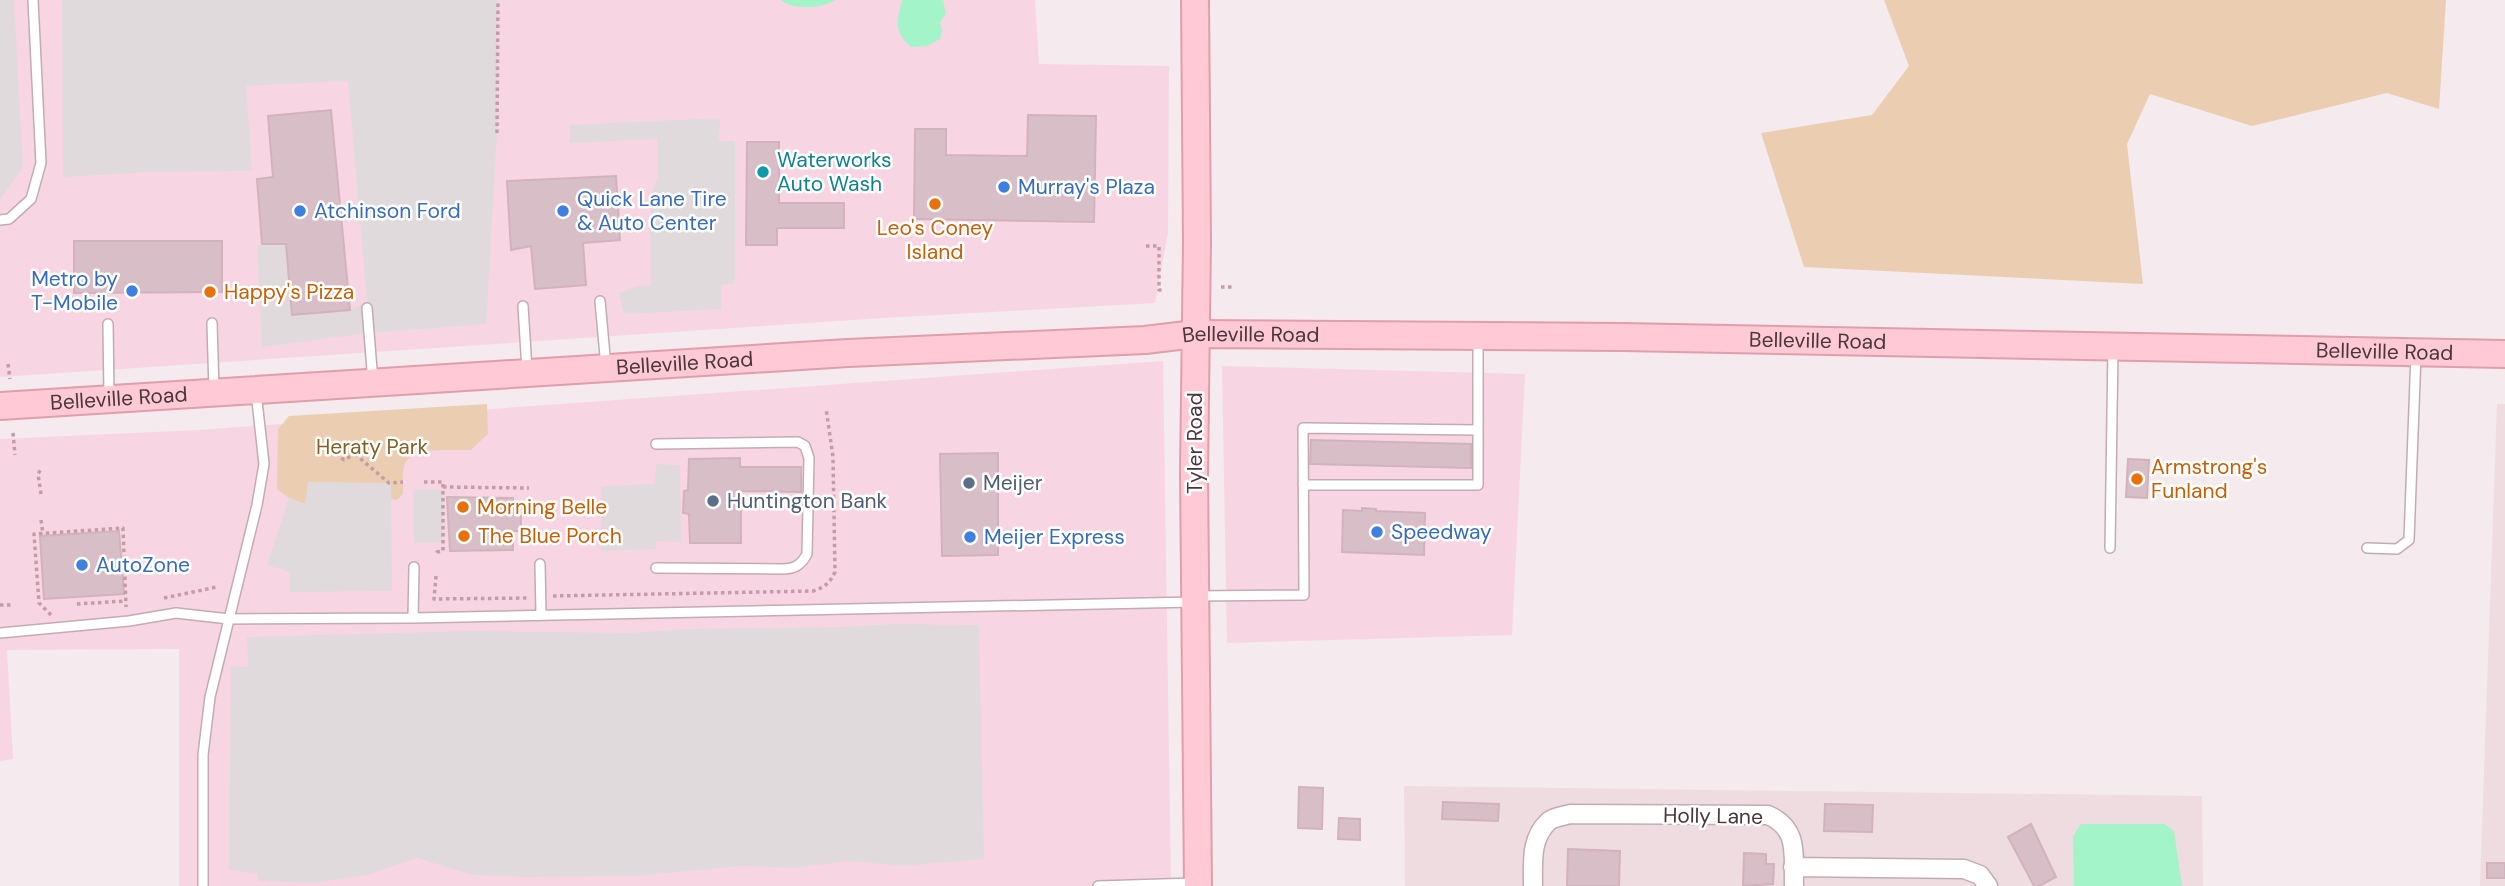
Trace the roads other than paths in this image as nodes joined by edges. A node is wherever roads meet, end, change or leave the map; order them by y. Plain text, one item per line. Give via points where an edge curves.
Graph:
1 (33, 0) edge
2 (1195, 0) edge
3 (0, 220) edge
4 (600, 301) dead end
5 (523, 306) dead end
6 (367, 308) dead end
7 (212, 323) dead end
8 (108, 324) dead end
9 (1195, 334) junction
10 (1478, 336) junction
11 (2113, 346) junction
12 (2416, 352) junction
13 (2505, 354) edge
14 (606, 369) junction
15 (527, 373) junction
16 (373, 383) junction
17 (256, 390) junction
18 (214, 393) junction
19 (110, 400) junction
20 (0, 406) edge
21 (1478, 430) junction
22 (656, 444) dead end
23 (1303, 485) junction
24 (2110, 548) dead end
25 (2367, 548) dead end
26 (540, 564) dead end
27 (414, 567) dead end
28 (656, 568) dead end
29 (1195, 599) junction
30 (541, 615) junction
31 (413, 618) junction
32 (229, 619) junction
33 (0, 633) edge
34 (1793, 867) junction
35 (1198, 885) edge
36 (203, 886) edge
37 (1098, 886) edge
38 (1533, 886) edge
39 (1794, 886) edge
40 (1988, 886) edge

1 - 3 lane via 41,163 31,199 9,219
2 - 9 main road, Tyler Road
4 - 14 lane
5 - 15 lane
6 - 16 lane
7 - 18 lane
8 - 19 lane
9 - 10 main road, Belleville Road
9 - 14 main road, Belleville Road
9 - 29 main road, Tyler Road
10 - 11 main road, Belleville Road
10 - 21 lane
11 - 12 main road, Belleville Road
11 - 24 lane
12 - 13 main road, Belleville Road
12 - 25 lane via 2409,540 2397,549
14 - 15 main road, Belleville Road
15 - 16 main road, Belleville Road
16 - 17 main road, Belleville Road
17 - 18 main road, Belleville Road
17 - 32 lane via 264,464
18 - 19 main road, Belleville Road
19 - 20 main road, Belleville Road
21 - 23 lane via 1478,485
21 - 23 lane via 1303,428
22 - 28 lane via 798,442 805,446 809,458 807,554 799,565 793,569
23 - 29 lane via 1304,595
26 - 30 lane
27 - 31 lane
29 - 30 lane
29 - 35 main road, Tyler Road
30 - 31 lane
31 - 32 lane
32 - 33 lane via 176,613
32 - 36 lane via 210,697 203,755
34 - 38 street, Holly Lane via 1790,832 1768,815 1570,814 1550,820 1535,841
34 - 39 street, Holly Lane
34 - 40 street via 1964,869 1980,875
35 - 37 lane

